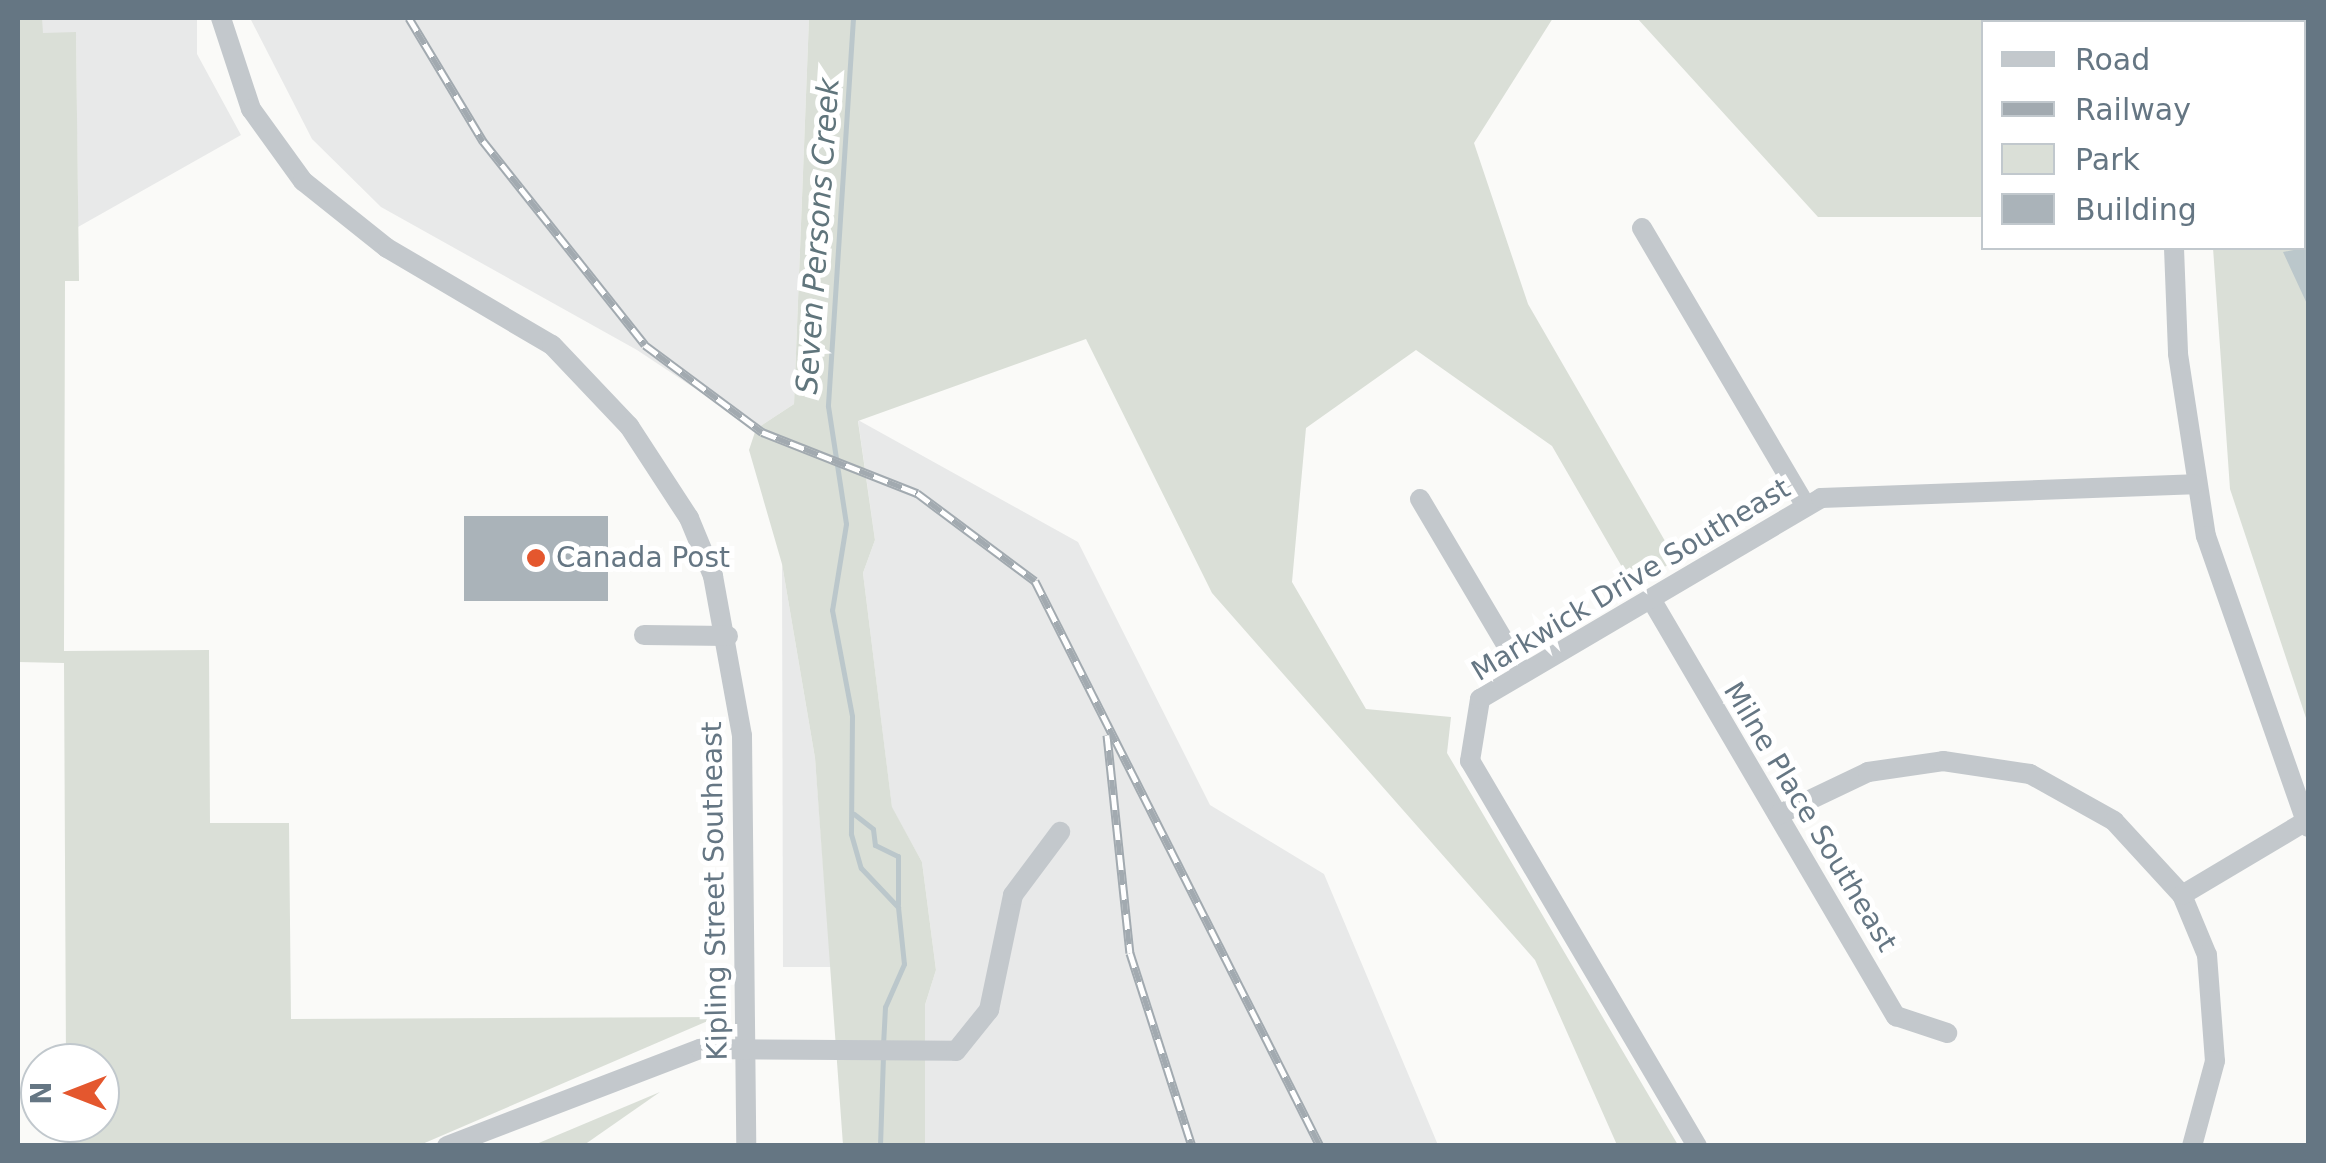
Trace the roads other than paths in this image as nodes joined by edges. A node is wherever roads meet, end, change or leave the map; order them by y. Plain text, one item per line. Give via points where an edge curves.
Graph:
1 (220, 18) edge
2 (1642, 228) dead end
3 (2174, 250) edge
4 (2194, 484) junction
5 (1420, 499) dead end
6 (1806, 506) junction
7 (1650, 600) junction
8 (644, 635) dead end
9 (728, 636) junction
10 (1523, 673) junction
11 (1778, 815) junction
12 (2307, 824) edge
13 (1060, 832) dead end
14 (2182, 895) junction
15 (1947, 1033) dead end
16 (746, 1045) junction
17 (446, 1146) edge
18 (746, 1146) edge
19 (1697, 1146) edge
20 (2192, 1146) edge

1 - 9 street, Kipling Street Southeast via 251,109 302,181 386,248 552,345 630,426 689,518
2 - 6 street
3 - 4 street
4 - 6 street, Markwick Drive Southeast via 1861,492
4 - 12 street via 2234,628
5 - 10 street
6 - 7 street, Markwick Drive Southeast
7 - 10 street, Markwick Drive Southeast
7 - 11 street, Milne Place Southeast
8 - 9 street
9 - 16 street, Kipling Street Southeast via 742,736
10 - 19 street, Markwick Drive Southeast via 1480,699 1470,760
11 - 14 street via 1902,764 2005,768 2091,804
11 - 15 street, Milne Place Southeast via 1896,1016
12 - 14 street
13 - 16 street via 1013,896 989,1010 956,1051 847,1053
14 - 20 street via 2207,955 2218,1033
16 - 17 street via 672,1055
16 - 18 street, Kipling Street Southeast

